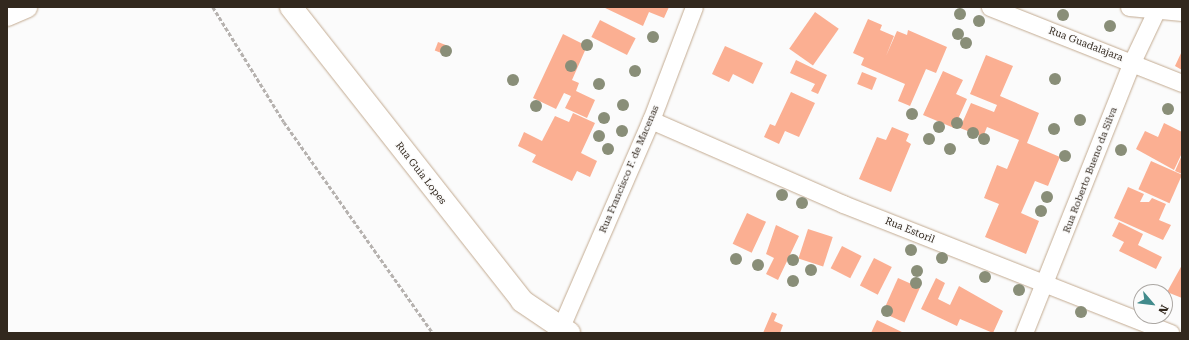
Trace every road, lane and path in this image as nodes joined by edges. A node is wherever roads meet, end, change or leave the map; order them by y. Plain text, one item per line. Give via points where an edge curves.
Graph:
1 (26, 7) edge
2 (213, 7) edge
3 (291, 7) edge
4 (694, 7) edge
5 (990, 7) edge
6 (1129, 7) edge
7 (1157, 9) edge
8 (1182, 12) edge
9 (7, 15) edge
10 (1132, 62) junction
11 (1182, 83) edge
12 (651, 120) junction
13 (1046, 281) junction
14 (565, 331) edge
15 (433, 333) edge
16 (1024, 333) edge
17 (1171, 333) edge

1 - 9 main road
2 - 15 path via 284,122
3 - 14 main road, Rua Guia Lopes via 522,301
4 - 12 street, Rua Francisco F. de Macenas
5 - 10 street, Rua Guadalajara
6 - 7 street
7 - 8 street
7 - 10 street, Rua Roberto Bueno da Silva
10 - 11 street, Rua Guadalajara
10 - 13 street, Rua Roberto Bueno da Silva
12 - 13 street, Rua Estoril via 843,204
12 - 14 street, Rua Francisco F. de Macenas
13 - 16 street, Rua Roberto Bueno da Silva
13 - 17 street, Rua Estoril

